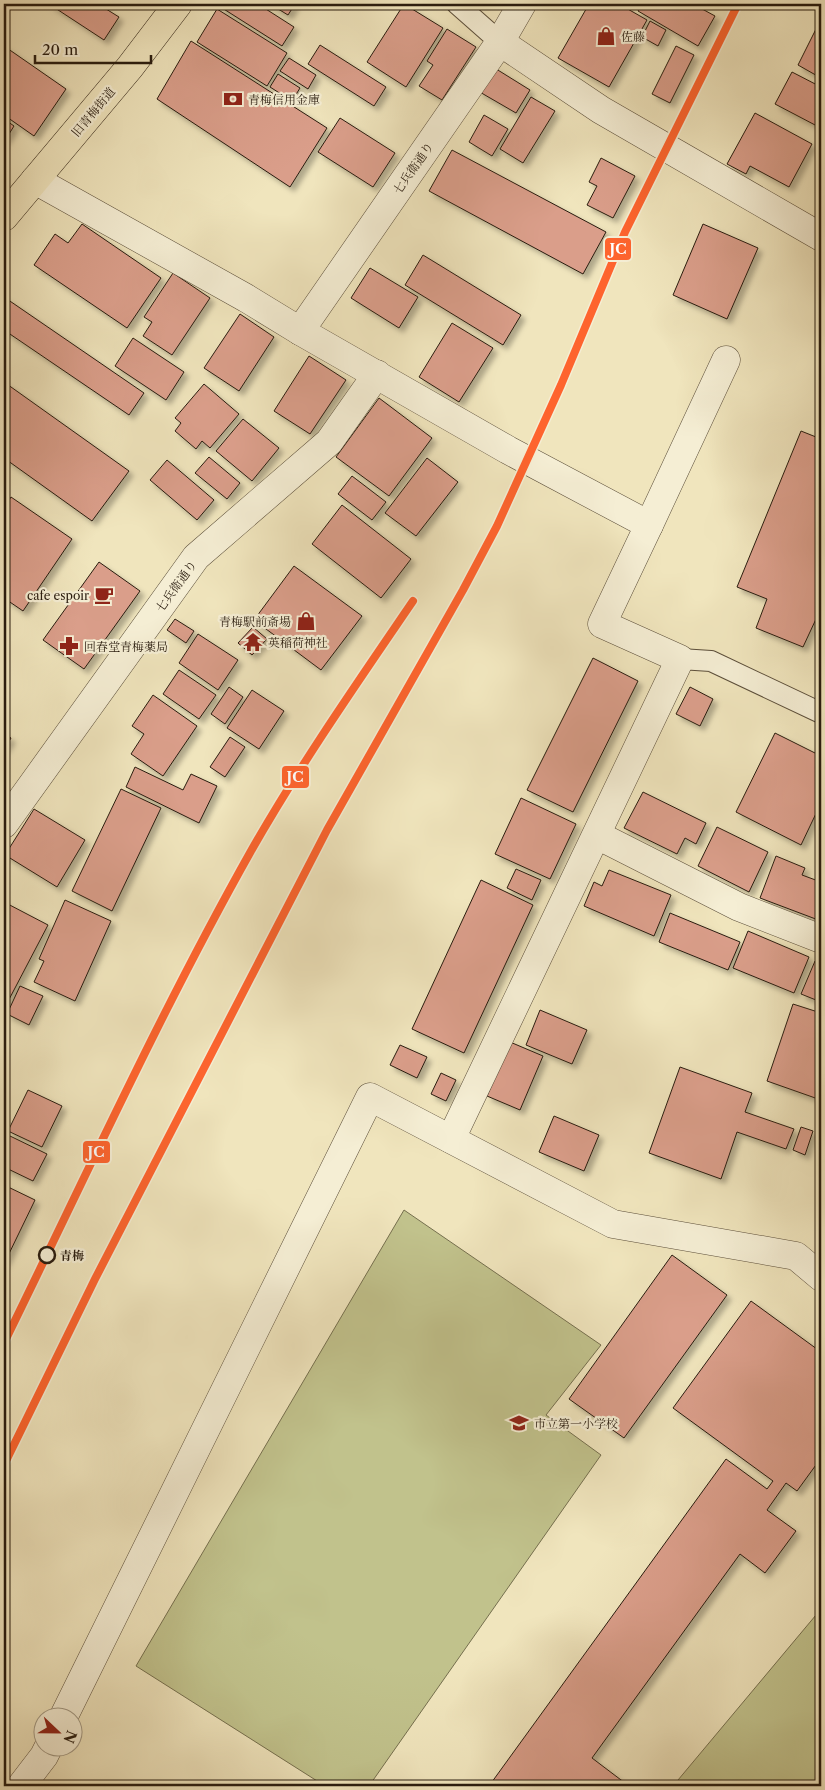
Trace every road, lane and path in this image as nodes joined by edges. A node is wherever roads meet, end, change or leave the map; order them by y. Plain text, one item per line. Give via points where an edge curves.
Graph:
1 (178, 4) edge
2 (457, 4) edge
3 (522, 4) edge
4 (500, 42) junction
5 (35, 180) junction
6 (4, 217) edge
7 (821, 237) edge
8 (300, 331) junction
9 (726, 360) dead end
10 (377, 374) junction
11 (649, 525) junction
12 (680, 659) junction
13 (821, 713) edge
14 (4, 824) edge
15 (597, 835) junction
16 (821, 939) edge
17 (451, 1139) junction
18 (821, 1277) edge
19 (68, 1708) edge
20 (42, 1758) edge
21 (21, 1786) edge

1 - 5 main road, 旧青梅街道
2 - 4 lane
3 - 4 street, 七兵衛通り
4 - 7 street via 600,110
4 - 8 street, 七兵衛通り
5 - 6 main road, 旧青梅街道
5 - 8 street
8 - 10 street
9 - 11 street
10 - 11 street via 508,450
10 - 14 street, 七兵衛通り via 328,442 196,557
11 - 12 street via 602,624
12 - 13 lane via 711,661
12 - 15 street
15 - 16 street via 739,907
15 - 17 street
17 - 18 street via 613,1224 796,1256
17 - 19 street via 370,1096
20 - 21 street

